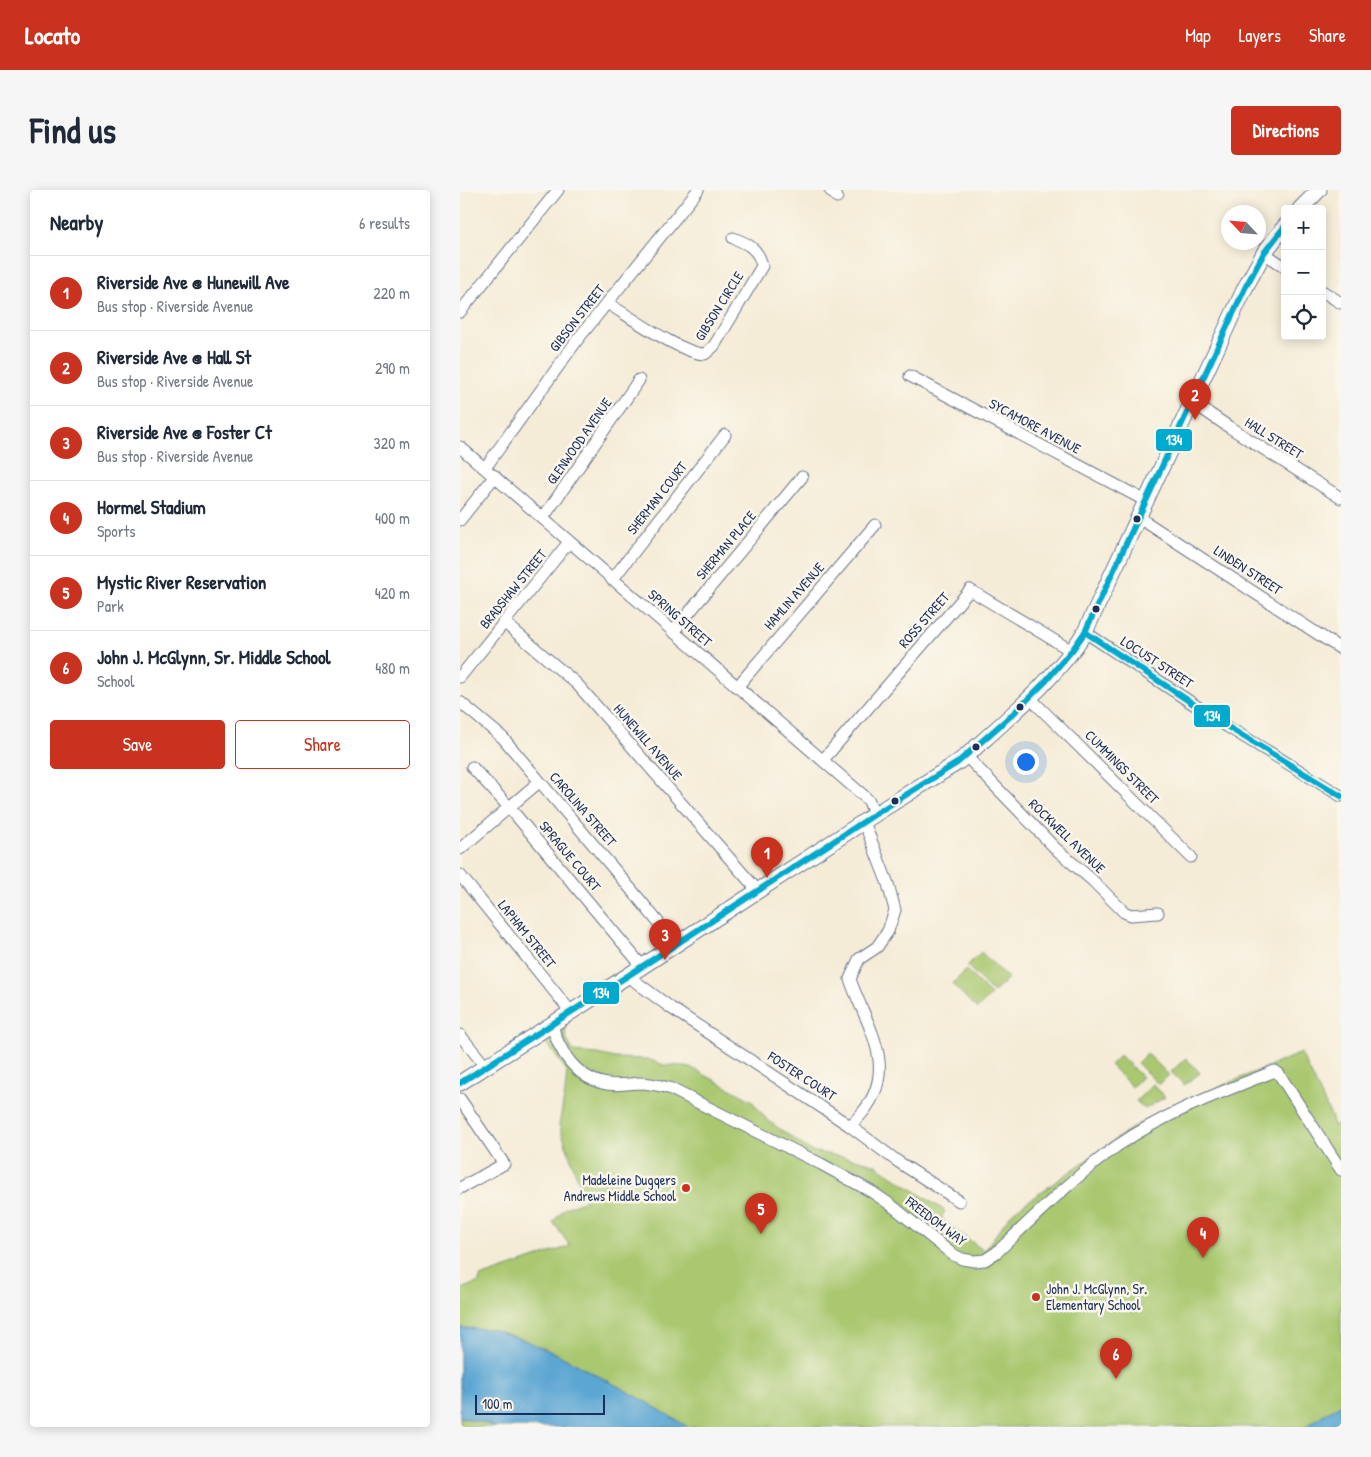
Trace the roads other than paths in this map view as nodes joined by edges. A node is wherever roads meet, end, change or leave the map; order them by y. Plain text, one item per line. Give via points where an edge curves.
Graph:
1 (558, 190) edge
2 (698, 190) edge
3 (1317, 191) edge
4 (1304, 205) edge
5 (1281, 231) edge
6 (733, 238) dead end
7 (1264, 254) junction
8 (1281, 265) edge
9 (1326, 294) edge
10 (607, 303) junction
11 (1341, 303) edge
12 (460, 312) edge
13 (910, 376) dead end
14 (639, 380) dead end
15 (1192, 402) junction
16 (726, 436) dead end
17 (460, 447) edge
18 (485, 468) junction
19 (495, 476) junction
20 (802, 477) dead end
21 (1341, 498) edge
22 (1146, 501) junction
23 (1138, 517) junction
24 (543, 518) junction
25 (460, 520) edge
26 (875, 525) dead end
27 (570, 542) junction
28 (612, 580) junction
29 (505, 623) junction
30 (673, 632) junction
31 (1085, 632) junction
32 (1341, 649) edge
33 (1072, 651) junction
34 (460, 677) edge
35 (736, 687) junction
36 (1030, 698) junction
37 (460, 702) edge
38 (966, 756) junction
39 (823, 760) junction
40 (472, 767) dead end
41 (539, 782) junction
42 (1341, 796) edge
43 (508, 807) junction
44 (869, 818) junction
45 (460, 849) edge
46 (1191, 857) dead end
47 (460, 875) edge
48 (758, 891) junction
49 (1158, 913) dead end
50 (676, 944) junction
51 (642, 966) junction
52 (629, 975) junction
53 (571, 1012) junction
54 (552, 1024) junction
55 (460, 1036) edge
56 (486, 1067) junction
57 (460, 1083) edge
58 (460, 1099) edge
59 (850, 1126) junction
60 (1341, 1170) edge
61 (460, 1188) edge
62 (959, 1201) dead end

1 - 12 street
2 - 10 street, GIBSON STREET
3 - 4 main road
5 - 7 main road
6 - 10 street, GIBSON CIRCLE via 755,250 762,266 714,346 705,354 692,352 669,341
7 - 8 street
7 - 15 main road
9 - 11 street
10 - 18 street, GIBSON STREET
13 - 22 street, SYCAMORE AVENUE
14 - 24 street, GLENWOOD AVENUE
15 - 21 street, HALL STREET
15 - 22 main road
16 - 28 street, SHERMAN COURT
17 - 18 street, SPRING STREET
18 - 19 street, SPRING STREET
19 - 24 street, SPRING STREET
19 - 25 street
20 - 30 street, SHERMAN PLACE
22 - 23 main road
23 - 31 main road
23 - 32 street, LINDEN STREET
24 - 27 street, SPRING STREET
26 - 35 street, HAMLIN AVENUE
27 - 28 street, SPRING STREET
27 - 29 street, BRADSHAW STREET
28 - 30 street, SPRING STREET
29 - 34 street, BRADSHAW STREET
29 - 48 street, HUNEWILL AVENUE via 577,684
30 - 35 street, SPRING STREET
31 - 33 main road
31 - 42 street, LOCUST STREET via 1228,727
33 - 36 main road
33 - 39 street, ROSS STREET via 970,590
35 - 39 street, SPRING STREET
36 - 38 main road
36 - 46 street, CUMMINGS STREET
37 - 41 street, CAROLINA STREET via 497,732
38 - 44 main road
38 - 49 street, ROCKWELL AVENUE via 1056,849 1124,912 1131,915
39 - 44 street, SPRING STREET via 865,797
40 - 43 street, SPRAGUE COURT
41 - 43 street
41 - 50 street, CAROLINA STREET
43 - 45 street
43 - 51 street, SPRAGUE COURT
44 - 48 main road
44 - 59 street, SPRING STREET via 895,910 888,931 877,947 859,959 850,979 879,1055 880,1073 874,1094
47 - 53 street, LAPHAM STREET
48 - 50 main road
50 - 51 main road
51 - 52 main road
52 - 53 main road
52 - 59 street, FOSTER COURT via 671,1008
53 - 54 main road
54 - 56 main road
54 - 60 street, FREEDOM WAY via 564,1054 579,1071 593,1080 606,1084 648,1083 669,1088 844,1176 891,1205 952,1254 974,1261 985,1260 997,1252 1073,1180 1118,1146 1175,1113 1275,1071
55 - 56 street
56 - 57 main road
58 - 61 street via 504,1164
59 - 62 street, FOSTER COURT

